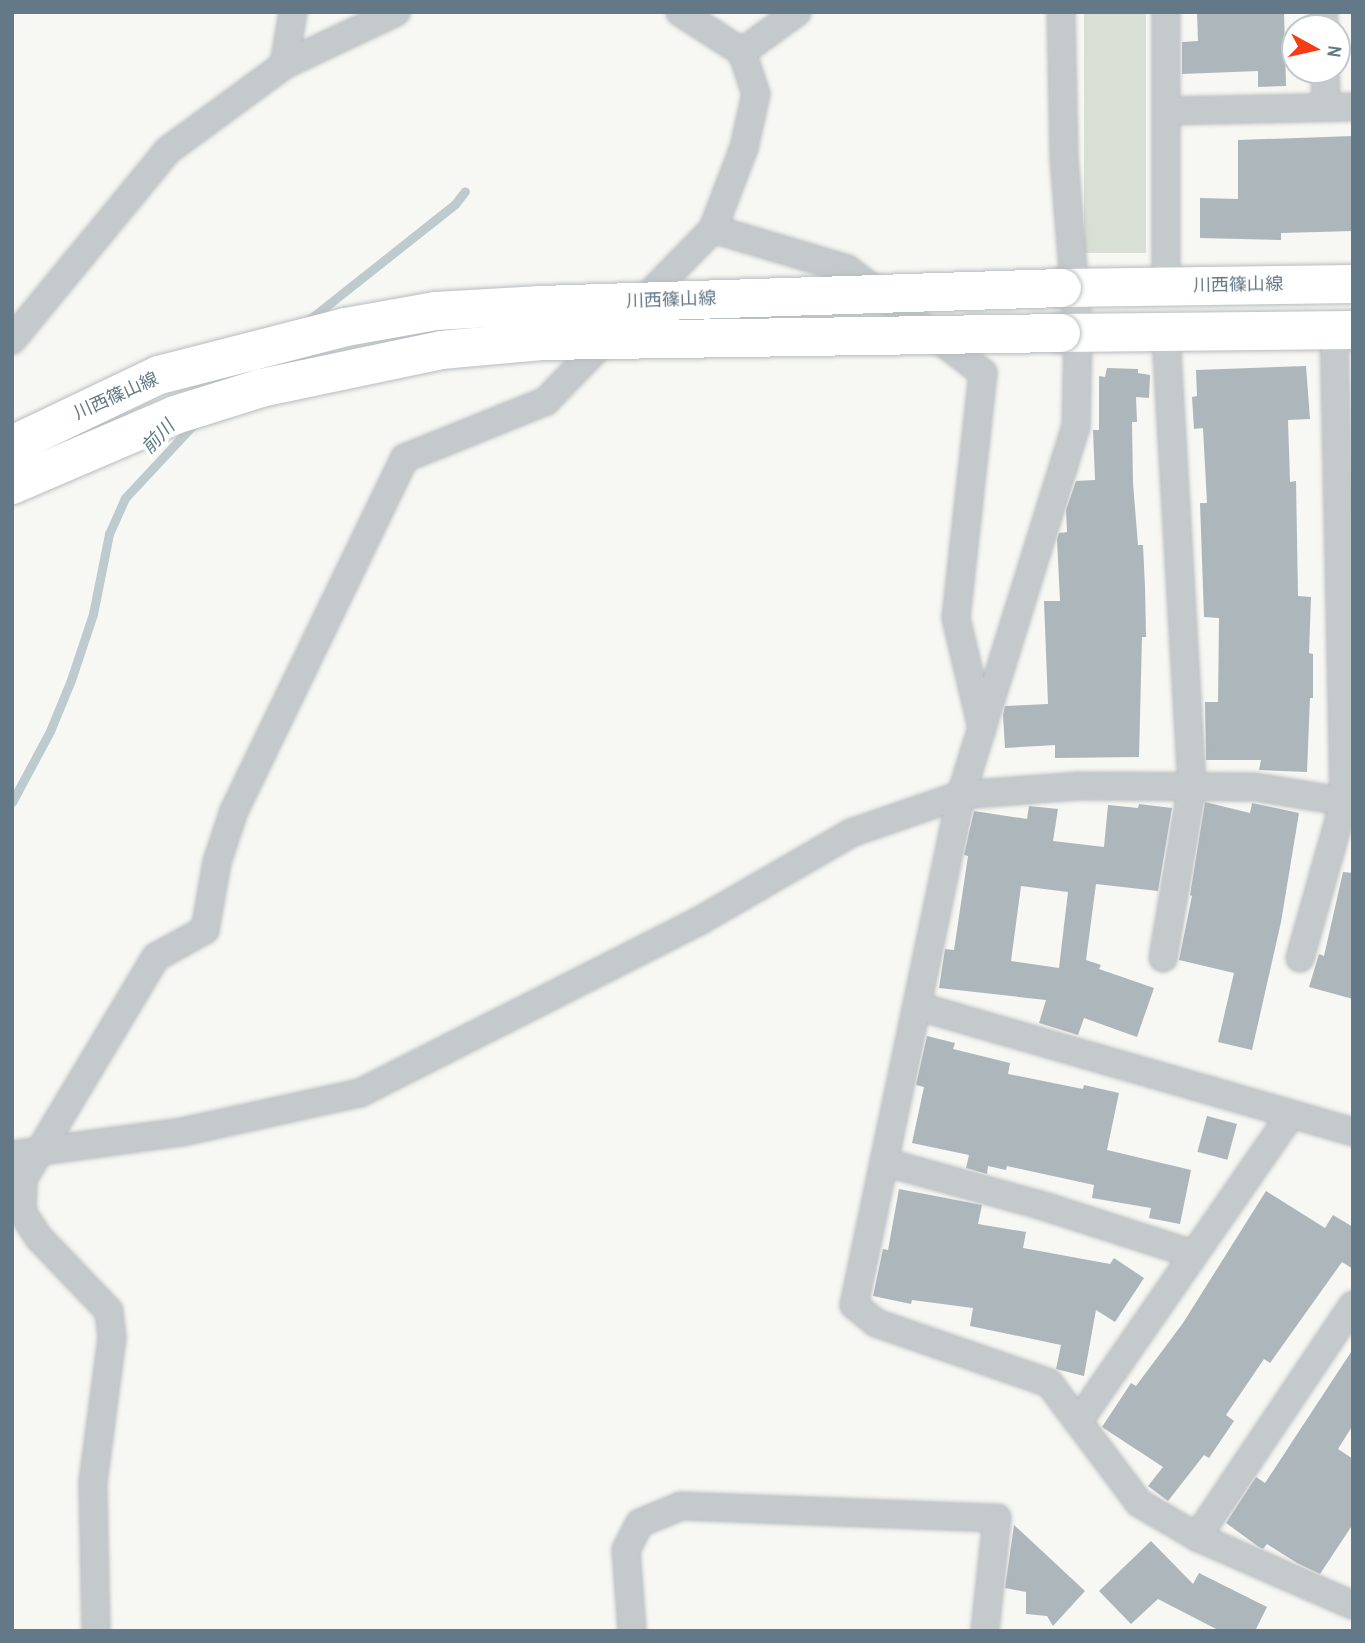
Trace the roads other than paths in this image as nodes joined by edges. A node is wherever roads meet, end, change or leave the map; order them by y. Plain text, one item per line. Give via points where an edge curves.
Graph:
1 (293, 12) edge
2 (396, 12) edge
3 (680, 12) edge
4 (797, 12) edge
5 (1061, 12) edge
6 (1166, 12) edge
7 (742, 52) junction
8 (284, 65) junction
9 (1325, 84) edge
10 (1326, 107) junction
11 (1353, 107) edge
12 (1168, 111) junction
13 (713, 229) junction
14 (1353, 284) edge
15 (1166, 286) junction
16 (1069, 288) junction
17 (1166, 330) junction
18 (1343, 330) edge
19 (1070, 333) junction
20 (12, 340) edge
21 (12, 445) edge
22 (12, 485) edge
23 (982, 728) junction
24 (1192, 786) junction
25 (961, 795) junction
26 (1348, 803) edge
27 (1163, 958) dead end
28 (1300, 958) dead end
29 (917, 1006) junction
30 (1291, 1114) junction
31 (1353, 1132) edge
32 (39, 1152) junction
33 (12, 1155) edge
34 (884, 1162) junction
35 (1193, 1254) junction
36 (1353, 1305) edge
37 (1077, 1422) junction
38 (1197, 1538) junction
39 (1353, 1605) edge
40 (96, 1631) edge
41 (632, 1631) edge
42 (985, 1631) edge

1 - 8 street
2 - 8 street
3 - 7 street
4 - 7 street
5 - 16 street
6 - 12 street
7 - 13 street via 756,94 744,148
8 - 20 street via 167,151
9 - 10 street
10 - 11 street
10 - 12 street
12 - 15 street
13 - 23 street via 847,270 983,373 957,618
13 - 32 street via 545,401 405,458 233,811 217,862 205,930 156,957
14 - 15 main road, 川西篠山線
15 - 16 main road, 川西篠山線
16 - 19 street
16 - 21 main road, 川西篠山線, bridge via 436,311 346,327 159,375
17 - 18 main road
17 - 19 main road
17 - 24 street
18 - 26 street
19 - 22 main road, bridge via 542,341 441,350 261,388 175,415
19 - 23 street via 1076,426
23 - 25 street
24 - 25 street via 1077,786
24 - 26 street via 1255,787
24 - 27 street
25 - 29 street
25 - 32 street via 851,833 701,920 360,1093 182,1132
26 - 28 street
29 - 30 street
29 - 34 street
30 - 31 street
30 - 35 street
32 - 33 street
32 - 40 street via 23,1180 22,1212 39,1238 109,1311 111,1337 93,1482
34 - 35 street
34 - 37 street via 854,1305 876,1324 1049,1383
35 - 37 street
36 - 38 street
37 - 38 street via 1139,1503
38 - 39 street
41 - 42 street via 626,1550 640,1523 681,1506 996,1518

